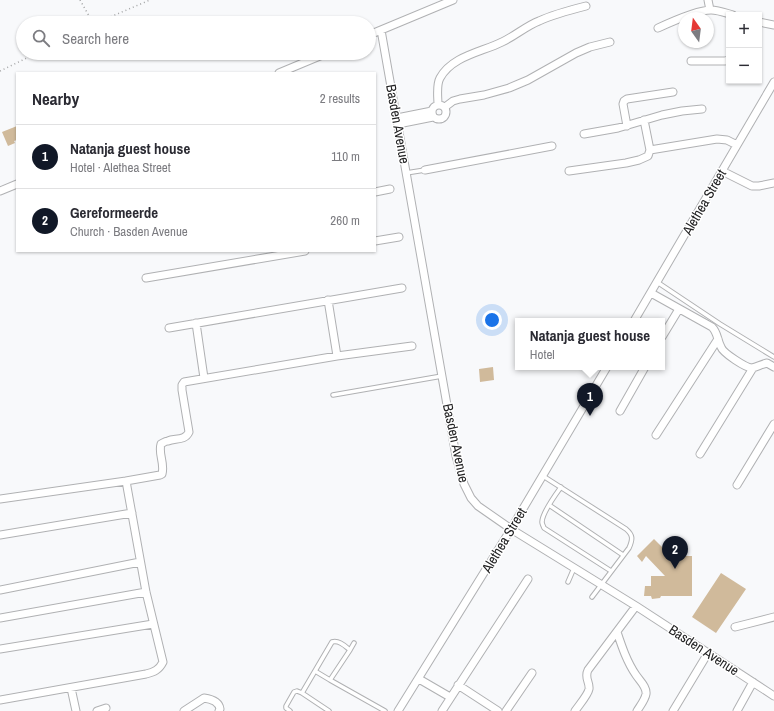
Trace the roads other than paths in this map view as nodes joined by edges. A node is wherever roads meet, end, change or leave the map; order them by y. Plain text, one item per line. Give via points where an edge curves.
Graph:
1 (453, 0) edge
2 (708, 0) edge
3 (586, 6) dead end
4 (710, 10) junction
5 (726, 14) edge
6 (762, 23) edge
7 (774, 25) edge
8 (658, 28) dead end
9 (381, 30) junction
10 (376, 32) edge
11 (610, 42) dead end
12 (310, 60) edge
13 (691, 61) dead end
14 (726, 61) edge
15 (281, 72) edge
16 (774, 82) edge
17 (673, 92) dead end
18 (441, 106) junction
19 (702, 108) dead end
20 (433, 114) junction
21 (644, 120) junction
22 (397, 121) junction
23 (626, 126) junction
24 (584, 134) dead end
25 (737, 145) junction
26 (552, 146) dead end
27 (650, 150) junction
28 (425, 170) joint
29 (569, 171) dead end
30 (722, 171) junction
31 (406, 173) junction
32 (774, 183) edge
33 (16, 184) edge
34 (390, 189) dead end
35 (0, 191) edge
36 (376, 192) edge
37 (399, 237) dead end
38 (376, 240) edge
39 (294, 252) edge
40 (284, 253) edge
41 (146, 278) dead end
42 (657, 282) junction
43 (402, 288) dead end
44 (651, 293) junction
45 (328, 300) junction
46 (678, 309) junction
47 (636, 318) edge
48 (196, 323) junction
49 (169, 328) dead end
50 (665, 332) edge
51 (718, 339) junction
52 (412, 346) dead end
53 (337, 356) junction
54 (774, 357) edge
55 (774, 367) edge
56 (753, 368) junction
57 (605, 370) edge
58 (643, 370) edge
59 (442, 376) junction
60 (204, 378) junction
61 (332, 395) dead end
62 (620, 411) dead end
63 (774, 424) edge
64 (656, 435) dead end
65 (700, 454) dead end
66 (543, 476) junction
67 (126, 481) junction
68 (737, 485) dead end
69 (561, 486) junction
70 (0, 499) edge
71 (549, 505) junction
72 (132, 512) junction
73 (511, 529) junction
74 (0, 535) edge
75 (623, 555) junction
76 (140, 562) junction
77 (574, 568) junction
78 (611, 571) junction
79 (528, 579) dead end
80 (568, 582) dead end
81 (600, 585) junction
82 (0, 590) edge
83 (146, 592) junction
84 (592, 597) dead end
85 (636, 606) junction
86 (774, 617) edge
87 (0, 618) edge
88 (153, 624) junction
89 (735, 627) dead end
90 (617, 632) junction
91 (354, 643) dead end
92 (0, 649) edge
93 (350, 650) junction
94 (708, 653) junction
95 (315, 671) junction
96 (532, 672) dead end
97 (419, 679) junction
98 (330, 680) junction
99 (753, 682) junction
100 (458, 685) junction
101 (71, 688) junction
102 (302, 693) junction
103 (774, 696) edge
104 (450, 697) junction
105 (0, 700) edge
106 (106, 708) dead end
107 (76, 711) edge
108 (97, 711) edge
109 (184, 711) edge
110 (219, 711) edge
111 (290, 711) edge
112 (329, 711) edge
113 (385, 711) edge
114 (398, 711) edge
115 (442, 711) edge
116 (498, 711) edge
117 (506, 711) edge
118 (575, 711) edge
119 (637, 711) edge
120 (673, 711) edge
121 (737, 711) edge

1 - 9 street
2 - 4 street
3 - 18 street via 538,21 503,41 460,59 438,82
4 - 5 street
4 - 8 street
6 - 7 street
9 - 10 street
9 - 22 street, Basden Avenue
11 - 18 street via 576,53 509,88
12 - 15 street
13 - 14 street
16 - 25 street, Alethea Street
17 - 23 street via 624,101
18 - 20 street via 434,107
18 - 20 street via 447,111 445,118 437,120
19 - 21 street
20 - 22 street
21 - 23 street
21 - 27 street
22 - 31 street, Basden Avenue
23 - 24 street
25 - 27 street via 717,139
25 - 30 street, Alethea Street
26 - 28 street
27 - 29 street via 648,156 639,160
28 - 31 lane
30 - 32 street via 752,186
30 - 42 street, Alethea Street
31 - 59 street, Basden Avenue
33 - 35 street
34 - 36 street
37 - 38 street
39 - 40 street
40 - 41 street
42 - 44 street, Alethea Street
42 - 54 lane
43 - 45 street
44 - 46 street
44 - 47 street, Alethea Street
45 - 48 street
45 - 53 street
46 - 50 street
46 - 51 street via 712,327
48 - 49 street
48 - 60 street
51 - 56 street via 724,352 747,367
51 - 64 street
52 - 53 street
53 - 60 street
55 - 56 street via 767,363
56 - 65 street
57 - 66 street, Alethea Street
58 - 62 street
59 - 61 lane
59 - 73 street, Basden Avenue via 456,456 464,484 478,506
60 - 67 street via 184,382 182,385 189,432 184,438 168,440 161,444 162,474
63 - 68 street
66 - 69 lane
66 - 73 street, Alethea Street
67 - 70 street
67 - 72 street
69 - 71 lane
69 - 75 lane via 630,532 632,542
71 - 75 lane
71 - 78 lane via 542,522 544,528
72 - 74 street
72 - 76 street
73 - 77 street, Basden Avenue
73 - 97 street, Alethea Street
75 - 78 lane
76 - 82 street
76 - 83 street
77 - 80 lane
77 - 81 street, Basden Avenue
78 - 81 lane
79 - 100 street
81 - 84 lane
81 - 85 street, Basden Avenue
83 - 87 street
83 - 88 street
85 - 90 street
85 - 94 street, Basden Avenue
86 - 89 street
88 - 92 street
88 - 101 street via 163,662 155,672
90 - 118 street via 588,670 588,692
90 - 119 street via 626,658 645,688 646,696
91 - 93 lane
93 - 95 lane via 338,641 332,642
93 - 98 lane
94 - 99 street, Basden Avenue
94 - 120 street
95 - 98 lane
95 - 102 lane
96 - 117 street
97 - 104 street
97 - 114 street, Alethea Street
98 - 113 lane
99 - 103 street, Basden Avenue
99 - 121 street
100 - 104 street
100 - 116 street
101 - 105 street
101 - 107 street
102 - 111 lane via 294,692 286,706
102 - 112 lane
104 - 115 street
106 - 108 street
109 - 110 street via 204,698 218,704

